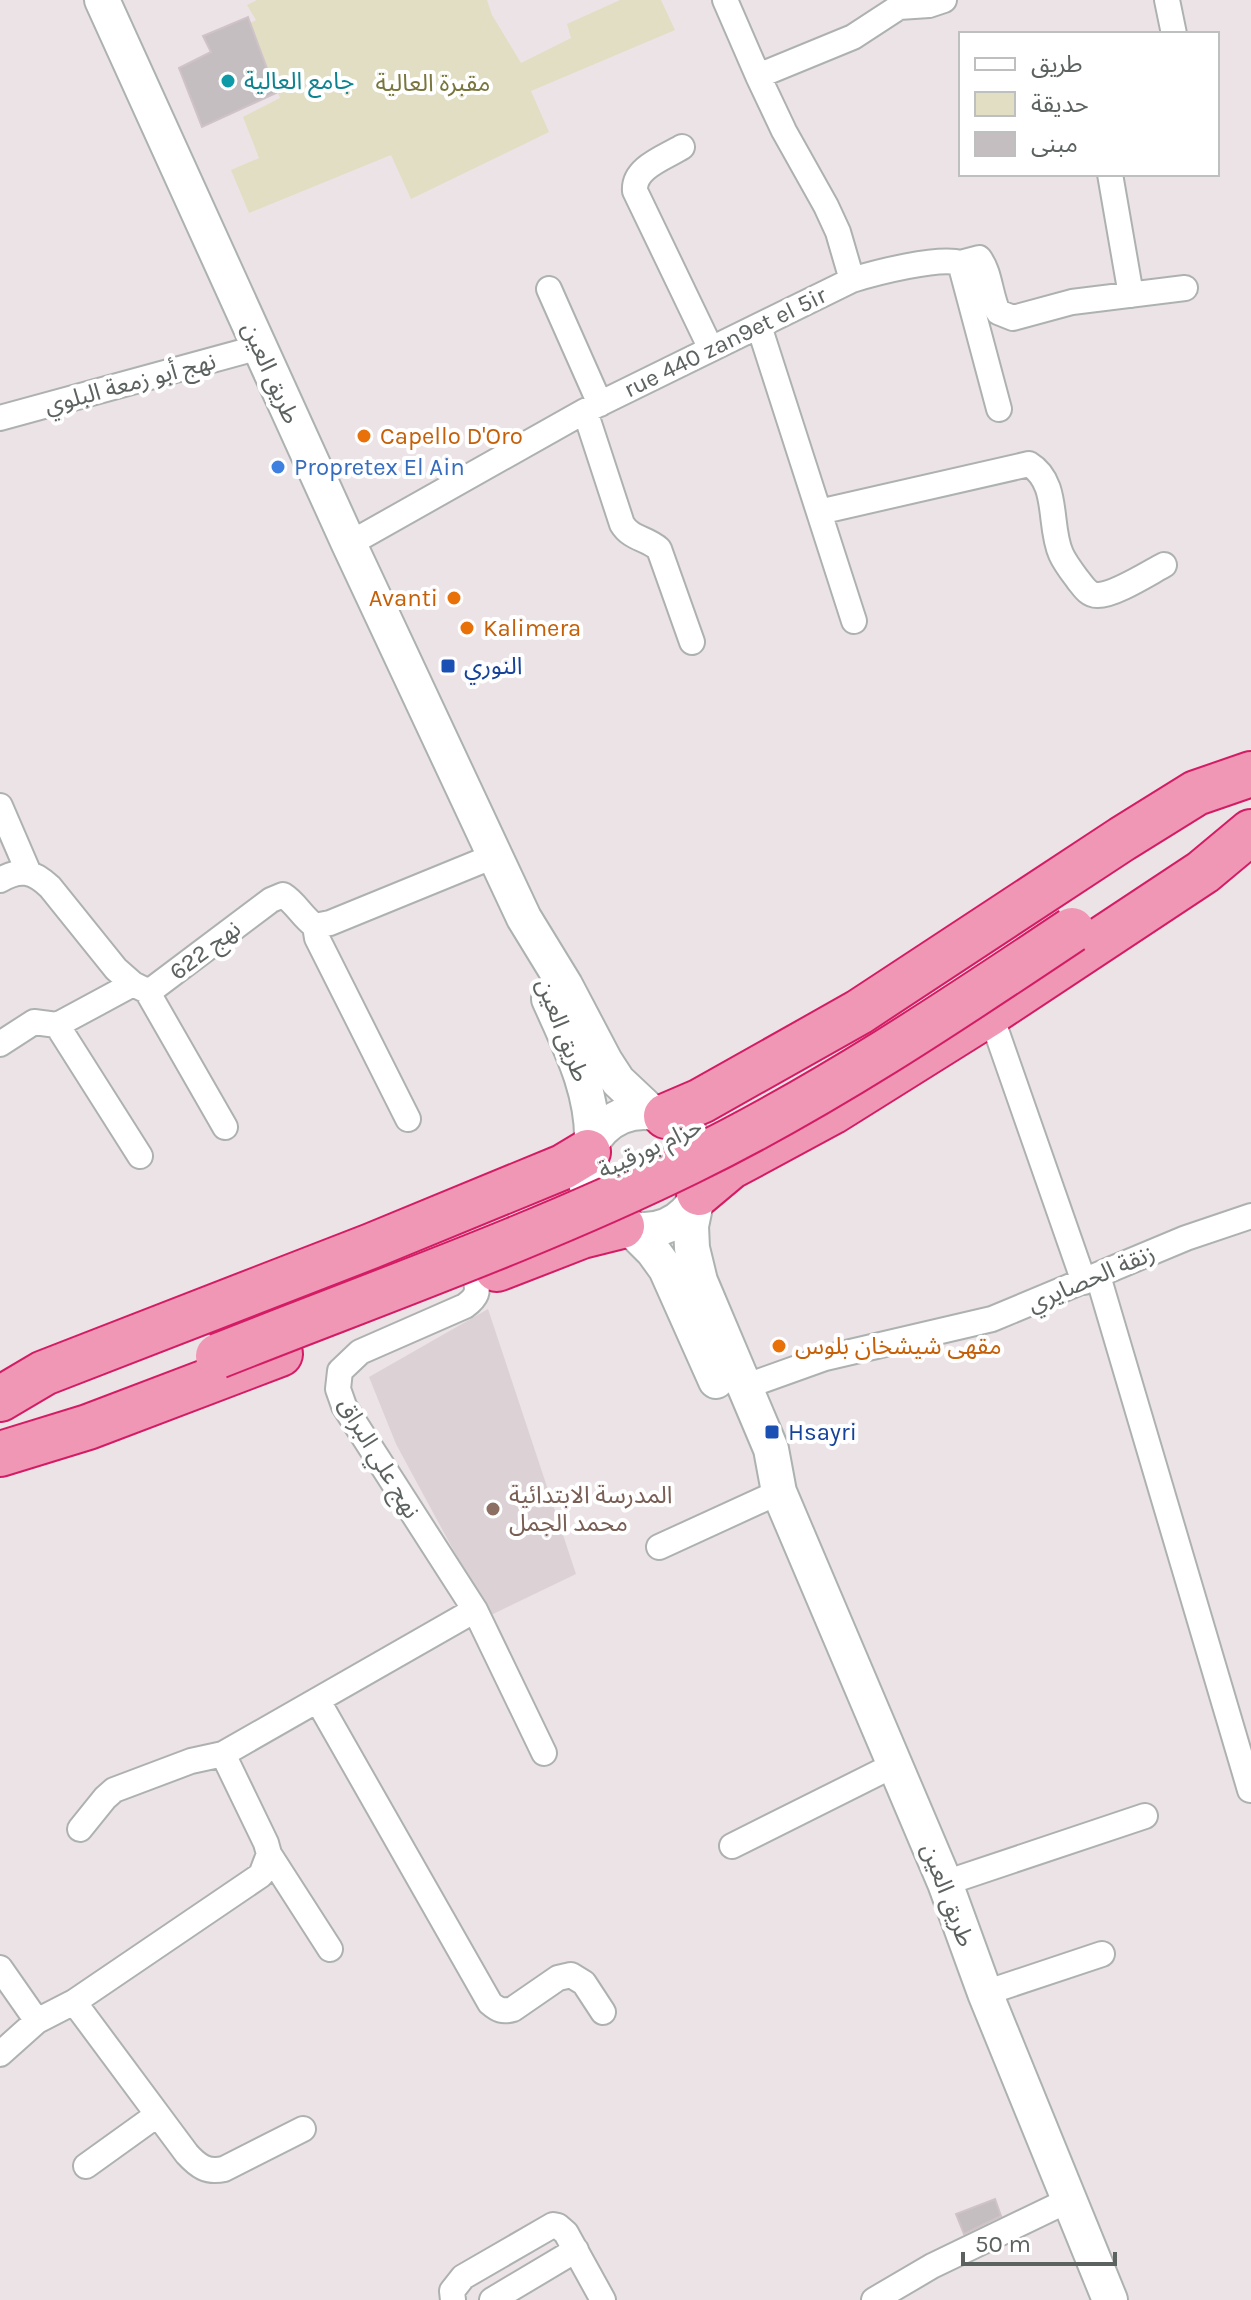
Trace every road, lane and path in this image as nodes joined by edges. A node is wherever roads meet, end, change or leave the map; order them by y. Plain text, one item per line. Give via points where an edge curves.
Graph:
1 (102, 0) edge
2 (725, 0) edge
3 (944, 0) edge
4 (1167, 0) edge
5 (1174, 32) edge
6 (758, 76) junction
7 (682, 147) dead end
8 (1110, 176) edge
9 (960, 263) junction
10 (852, 280) junction
11 (1185, 288) dead end
12 (549, 289) dead end
13 (1131, 295) junction
14 (759, 326) junction
15 (260, 347) junction
16 (711, 349) junction
17 (592, 407) junction
18 (999, 409) dead end
19 (0, 418) edge
20 (819, 512) junction
21 (349, 544) junction
22 (1164, 565) dead end
23 (854, 621) dead end
24 (692, 642) dead end
25 (1251, 774) edge
26 (1251, 786) edge
27 (0, 806) edge
28 (1251, 819) edge
29 (1251, 832) edge
30 (494, 856) junction
31 (28, 871) junction
32 (0, 880) edge
33 (524, 918) junction
34 (1066, 919) junction
35 (315, 926) junction
36 (140, 987) junction
37 (990, 1013) junction
38 (57, 1025) junction
39 (0, 1044) edge
40 (659, 1114) junction
41 (408, 1119) dead end
42 (225, 1127) dead end
43 (590, 1148) junction
44 (140, 1156) dead end
45 (697, 1198) junction
46 (1251, 1216) edge
47 (626, 1228) junction
48 (475, 1278) junction
49 (1091, 1279) junction
50 (213, 1344) junction
51 (744, 1387) junction
52 (0, 1399) edge
53 (0, 1415) edge
54 (0, 1445) edge
55 (0, 1454) edge
56 (779, 1492) junction
57 (659, 1547) dead end
58 (475, 1610) junction
59 (318, 1701) junction
60 (544, 1753) dead end
61 (223, 1754) junction
62 (896, 1764) junction
63 (1250, 1790) edge
64 (1145, 1816) dead end
65 (80, 1829) dead end
66 (732, 1846) dead end
67 (269, 1854) junction
68 (945, 1883) junction
69 (330, 1949) dead end
70 (1102, 1954) dead end
71 (0, 1968) edge
72 (985, 1993) junction
73 (74, 2002) junction
74 (603, 2012) dead end
75 (37, 2021) junction
76 (0, 2054) edge
77 (157, 2115) junction
78 (303, 2129) dead end
79 (86, 2166) dead end
80 (1069, 2200) junction
81 (576, 2250) junction
82 (453, 2300) edge
83 (492, 2300) edge
84 (603, 2300) edge
85 (874, 2300) edge
86 (1110, 2300) edge

1 - 15 main road, طريق العين
2 - 6 street, rue 440 zan9et el 5ir
3 - 6 street via 899,7 853,37
4 - 5 street
6 - 10 street, rue 440 zan9et el 5ir via 826,206
7 - 16 street via 639,173 635,191
8 - 13 street
9 - 10 street via 947,260
9 - 13 street via 979,258 984,263 998,312 1013,318 1072,302
9 - 18 street
10 - 14 street, rue 440 zan9et el 5ir
11 - 13 street
12 - 17 street
14 - 16 street, rue 440 zan9et el 5ir
14 - 20 street
15 - 19 street, نهج أبو زمعة البلوي
15 - 21 main road, طريق العين
16 - 17 street, rue 440 zan9et el 5ir
17 - 21 street, rue 440 zan9et el 5ir
17 - 24 street via 622,524 632,536 659,549
20 - 22 street via 1029,464 1048,486 1061,554 1091,594 1111,591
20 - 23 street
21 - 30 main road, طريق العين
25 - 40 highway via 1196,793 859,1012 701,1101
26 - 34 highway, حزام بورقيبة
27 - 31 street
28 - 34 highway, حزام بورقيبة
29 - 37 highway via 1203,872
30 - 33 main road, طريق العين
30 - 35 street
31 - 32 street
31 - 36 street via 50,887 116,969
33 - 40 main road, طريق العين via 618,1081
33 - 43 main road, طريق العين via 548,996 589,1097
34 - 50 highway, حزام بورقيبة via 807,1069 674,1138
35 - 36 street, نهج 622 via 283,895 154,988
35 - 41 street, نهج 622
36 - 38 street, نهج 622
36 - 42 street
37 - 45 highway via 832,1112 730,1167
37 - 49 street
38 - 39 street, نهج 622 via 34,1022
38 - 44 street
40 - 43 main road via 626,1115 608,1124
40 - 45 main road via 684,1127 697,1143 704,1162
43 - 47 main road via 585,1176 589,1194 599,1210
43 - 52 highway via 563,1167 44,1373
45 - 47 main road via 668,1226 650,1231
45 - 51 main road, طريق العين via 691,1226 700,1281
46 - 49 street, زنقة الحصايري
47 - 48 highway via 582,1236
47 - 56 main road, طريق العين via 666,1269 750,1457
48 - 55 highway via 227,1376
48 - 58 street, نهج علي البراق via 476,1298 360,1352 337,1379 344,1406
49 - 51 street, زنقة الحصايري via 992,1319 825,1358
49 - 63 street
50 - 53 highway, حزام بورقيبة
50 - 54 highway, حزام بورقيبة
51 - 56 main road, طريق العين via 771,1449
56 - 57 street
56 - 62 main road, طريق العين
58 - 59 street
58 - 60 street
59 - 61 street
59 - 74 street via 490,2003 497,2009 513,2009 571,1975 584,1983
61 - 65 street via 114,1790
61 - 67 street
62 - 66 street
62 - 68 main road, طريق العين
64 - 68 street
67 - 69 street
67 - 73 street via 261,1875
68 - 72 main road, طريق العين
70 - 72 street
71 - 75 street
72 - 80 main road, طريق العين
73 - 75 street
73 - 77 street
75 - 76 street
77 - 78 street via 196,2163 214,2171
77 - 79 street
80 - 85 street
80 - 86 main road, طريق العين
81 - 82 street via 563,2229 548,2226 463,2277 452,2291
81 - 83 street
81 - 84 street

